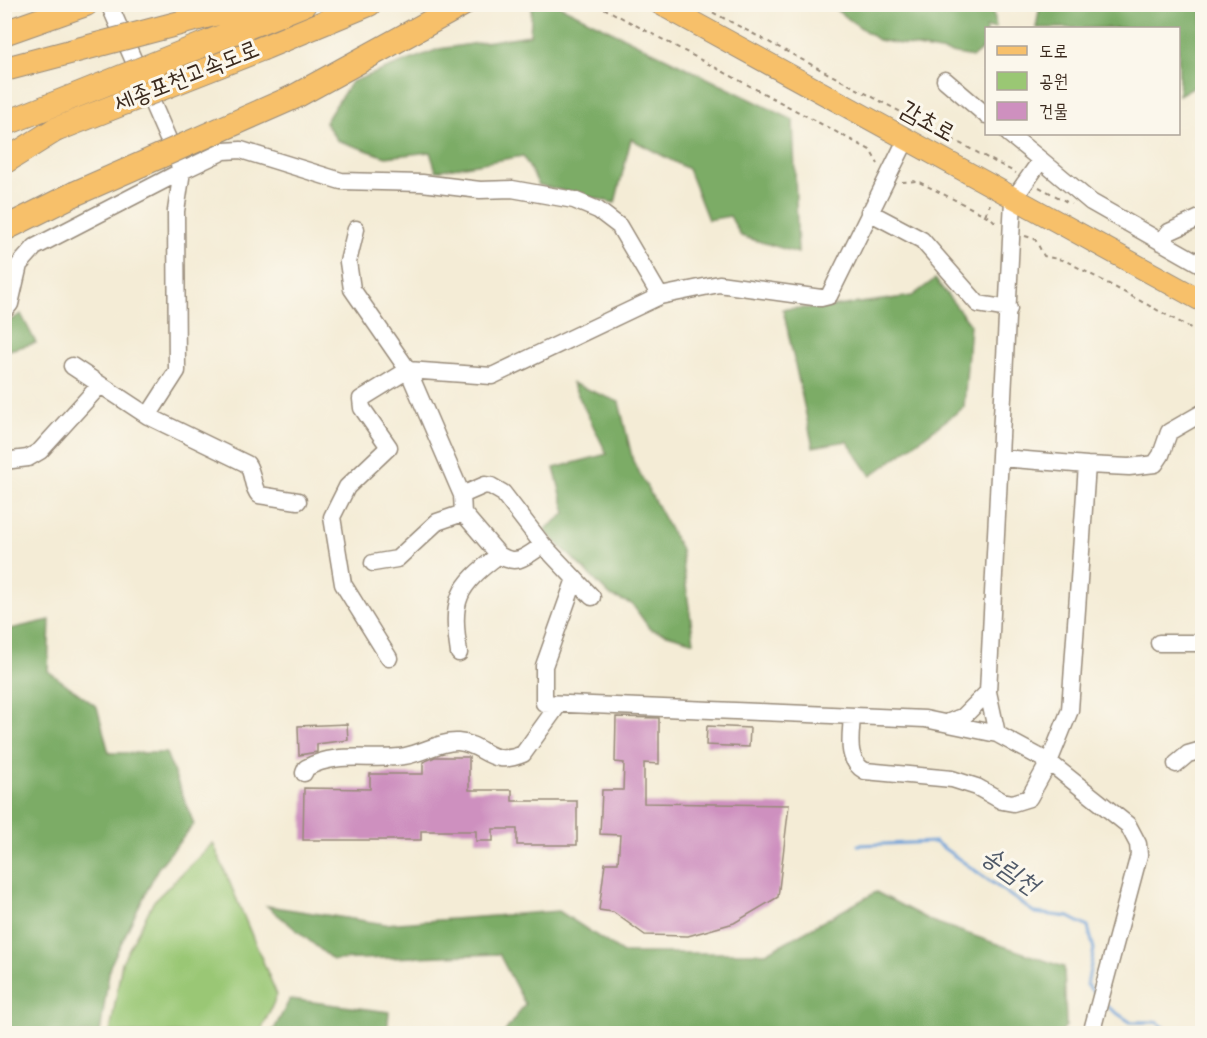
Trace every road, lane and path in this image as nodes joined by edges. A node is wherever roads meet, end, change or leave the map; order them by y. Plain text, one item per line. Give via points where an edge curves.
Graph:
1 (86, 4) edge
2 (109, 4) edge
3 (258, 4) edge
4 (304, 4) edge
5 (369, 4) edge
6 (463, 4) edge
7 (660, 4) edge
8 (697, 4) edge
9 (4, 33) edge
10 (6, 69) edge
11 (945, 80) dead end
12 (985, 113) edge
13 (4, 124) edge
14 (55, 130) junction
15 (1010, 135) edge
16 (906, 140) junction
17 (4, 150) edge
18 (1041, 160) junction
19 (4, 162) edge
20 (182, 171) junction
21 (1028, 180) junction
22 (74, 194) junction
23 (1013, 200) junction
24 (1077, 208) dead end
25 (869, 212) junction
26 (1203, 217) edge
27 (4, 224) edge
28 (4, 229) edge
29 (356, 229) dead end
30 (1161, 242) junction
31 (1203, 265) edge
32 (660, 296) junction
33 (1203, 301) edge
34 (1009, 309) junction
35 (4, 311) edge
36 (72, 366) dead end
37 (408, 370) junction
38 (100, 385) junction
39 (1203, 413) edge
40 (148, 416) junction
41 (1001, 458) junction
42 (4, 461) edge
43 (1087, 465) junction
44 (462, 495) junction
45 (298, 501) dead end
46 (463, 513) junction
47 (543, 544) junction
48 (500, 555) junction
49 (373, 563) dead end
50 (575, 579) junction
51 (592, 597) dead end
52 (1159, 643) dead end
53 (1203, 643) edge
54 (459, 653) dead end
55 (389, 658) dead end
56 (988, 692) junction
57 (559, 704) junction
58 (852, 716) junction
59 (947, 723) junction
60 (997, 734) junction
61 (1203, 750) edge
62 (1049, 762) junction
63 (1176, 764) dead end
64 (304, 773) dead end
65 (1091, 1034) edge
66 (1138, 1034) edge
67 (1151, 1034) edge

1 - 9 highway
2 - 20 street
3 - 10 highway, bridge
4 - 13 highway, 세종포천고속도로, bridge
5 - 14 highway, 세종포천고속도로, bridge
6 - 22 highway, bridge via 294,97
7 - 16 main road, 감초로
8 - 21 path
11 - 12 street
14 - 17 highway, 세종포천고속도로
14 - 19 highway
15 - 18 street
16 - 23 main road, 감초로
16 - 25 street
18 - 21 street
18 - 30 street via 1091,202
20 - 32 street via 224,151 241,150 341,181 512,189 574,200 598,210 619,226
20 - 35 street via 35,248 19,265 10,303
20 - 40 street via 176,211 177,371
21 - 23 street
21 - 24 path
22 - 27 highway
22 - 28 highway
23 - 33 main road, 감초로
23 - 34 street
25 - 32 street via 829,296 753,291 739,285 719,284
25 - 34 street via 922,240 978,304
26 - 30 street via 1170,232
29 - 37 street via 348,262 352,289
30 - 31 street
32 - 37 street via 492,376
34 - 41 street
36 - 38 street
37 - 44 street
37 - 55 street via 360,400 389,447 347,487 332,517 343,585
38 - 40 street
38 - 42 street via 40,451 28,458
39 - 43 street via 1169,432 1155,464
40 - 45 street via 248,464 259,495
41 - 43 street
41 - 56 street
43 - 62 street via 1070,710
44 - 46 street
44 - 47 street via 485,485 498,489
46 - 48 street
46 - 49 street via 437,522 397,560
47 - 48 street via 518,560 506,560
47 - 50 street
48 - 54 street via 474,576 460,594 455,608
50 - 51 street
50 - 57 street via 544,666 544,703
52 - 53 street
56 - 59 street via 964,716
56 - 60 street
57 - 58 street
57 - 64 street via 523,754 514,758 495,758 467,744 452,742 404,757 321,761
58 - 59 street via 925,718
58 - 62 street via 852,756 855,765 865,771 952,779 1014,803 1029,798
59 - 60 street
60 - 62 street
61 - 63 street via 1188,754
62 - 65 street via 1128,825 1138,844 1137,868
66 - 67 path

